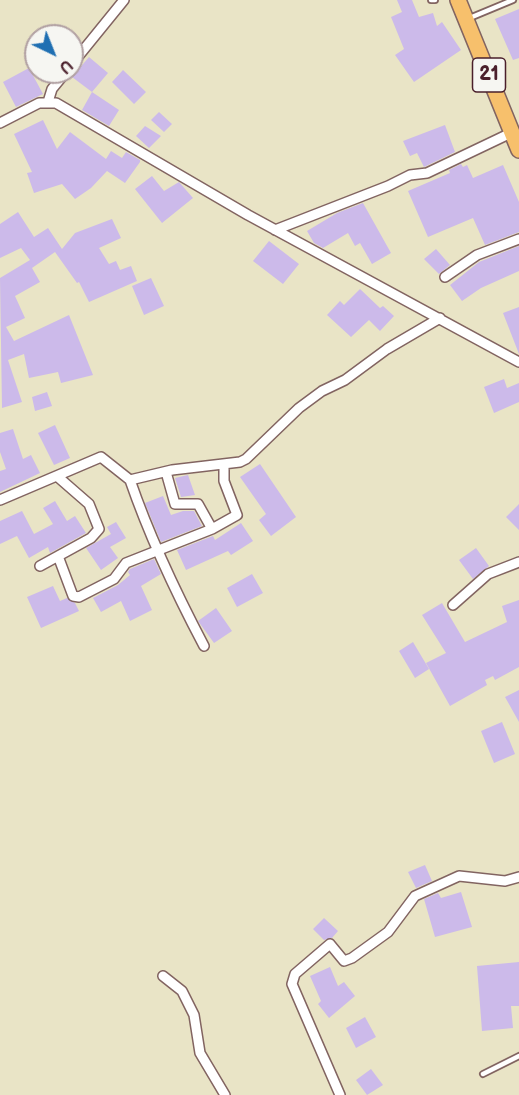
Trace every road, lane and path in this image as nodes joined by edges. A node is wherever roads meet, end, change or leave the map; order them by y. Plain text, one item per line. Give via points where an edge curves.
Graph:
1 (124, 0) edge
2 (458, 0) edge
3 (465, 0) edge
4 (513, 0) edge
5 (472, 17) junction
6 (84, 49) edge
7 (56, 84) edge
8 (48, 102) junction
9 (0, 123) edge
10 (516, 130) edge
11 (519, 150) edge
12 (275, 230) junction
13 (519, 238) edge
14 (445, 277) dead end
15 (440, 318) junction
16 (519, 362) edge
17 (224, 464) junction
18 (166, 472) junction
19 (58, 477) junction
20 (130, 480) junction
21 (0, 500) edge
22 (212, 529) junction
23 (157, 551) junction
24 (58, 556) junction
25 (519, 562) edge
26 (40, 566) dead end
27 (453, 605) dead end
28 (204, 646) dead end
29 (519, 878) edge
30 (163, 976) dead end
31 (519, 1056) edge
32 (483, 1074) dead end
33 (225, 1095) edge
34 (340, 1095) edge

1 - 6 street
2 - 10 highway, 21
3 - 5 highway, 21
4 - 5 lane
5 - 10 highway, 21
7 - 8 street
8 - 9 street
8 - 12 street via 81,117
10 - 11 highway, 21
10 - 12 street via 427,173 396,180
12 - 15 street
13 - 14 street via 477,255
15 - 16 street
15 - 17 street via 322,391 246,459
17 - 18 street
17 - 22 street via 224,481 237,515
18 - 20 street
18 - 22 street via 175,504 198,504
19 - 20 street via 101,457
19 - 21 street
19 - 24 street via 89,504 99,529 91,538
20 - 23 street
22 - 23 street
23 - 24 street via 126,563 114,579 77,597
23 - 28 street
24 - 26 street
25 - 27 street via 488,574
29 - 34 street via 506,881 459,876 415,896 388,932 352,958 344,961 330,944 295,974 292,984
30 - 33 street via 182,991 194,1015 200,1053
31 - 32 lane

